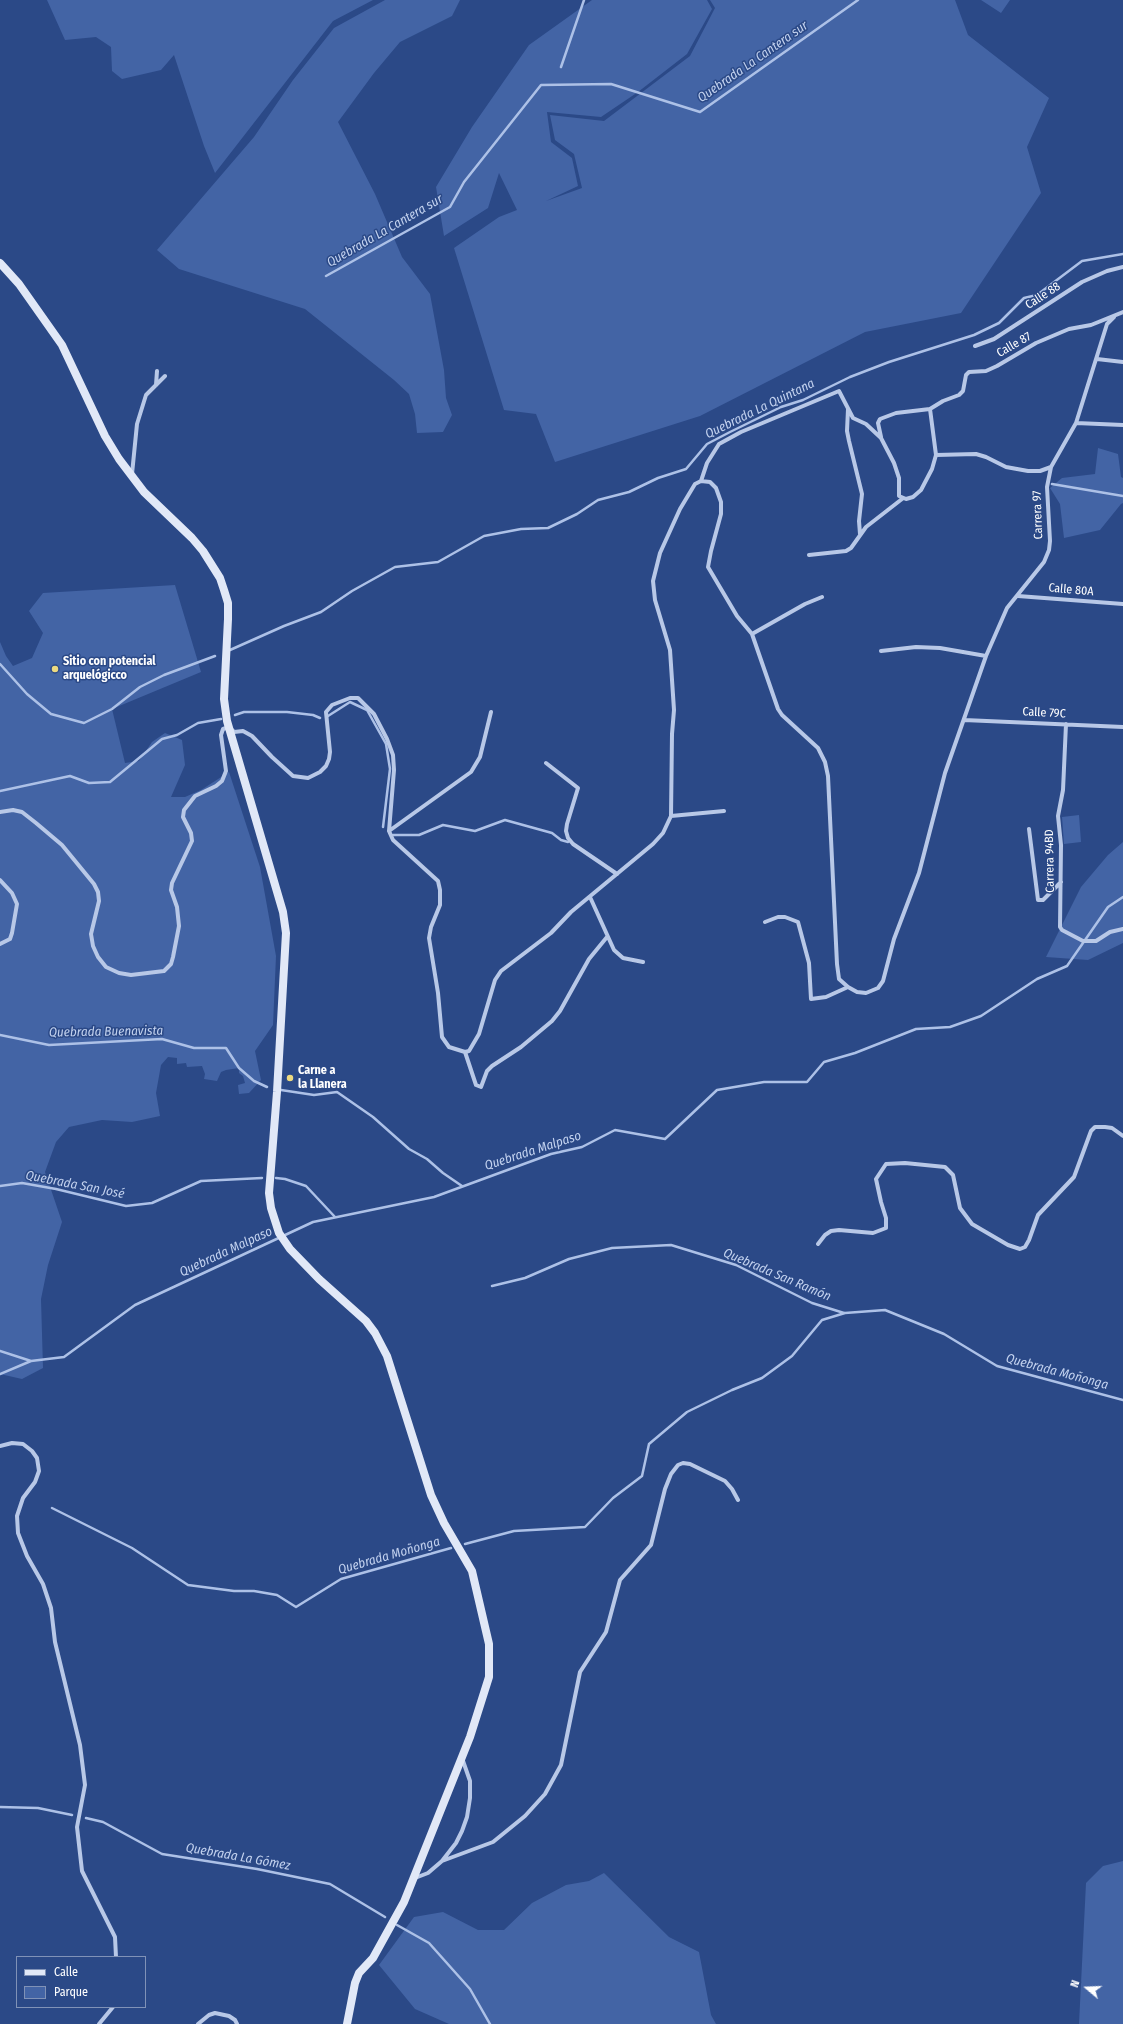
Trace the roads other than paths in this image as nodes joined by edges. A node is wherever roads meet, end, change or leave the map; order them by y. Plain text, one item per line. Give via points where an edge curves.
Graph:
1 (0, 263) edge
2 (1123, 267) edge
3 (1123, 312) edge
4 (1114, 317) junction
5 (975, 346) dead end
6 (1097, 359) junction
7 (1123, 362) edge
8 (157, 371) dead end
9 (165, 376) dead end
10 (156, 385) junction
11 (848, 408) junction
12 (930, 409) junction
13 (1076, 423) junction
14 (1123, 425) edge
15 (881, 438) junction
16 (936, 455) junction
17 (1051, 467) junction
18 (132, 477) junction
19 (701, 480) junction
20 (902, 499) junction
21 (860, 534) junction
22 (809, 555) dead end
23 (1018, 596) junction
24 (822, 597) dead end
25 (1123, 604) edge
26 (752, 634) junction
27 (880, 651) dead end
28 (986, 656) junction
29 (491, 712) dead end
30 (964, 720) junction
31 (1066, 724) junction
32 (229, 727) junction
33 (1123, 727) edge
34 (546, 763) dead end
35 (724, 811) dead end
36 (0, 812) edge
37 (671, 816) junction
38 (1028, 829) dead end
39 (389, 831) junction
40 (617, 874) junction
41 (0, 880) edge
42 (1061, 882) junction
43 (590, 897) junction
44 (765, 922) dead end
45 (1123, 929) edge
46 (607, 937) junction
47 (0, 944) edge
48 (643, 962) dead end
49 (848, 987) junction
50 (466, 1052) junction
51 (1123, 1136) edge
52 (818, 1244) dead end
53 (0, 1446) edge
54 (738, 1500) dead end
55 (462, 1757) junction
56 (442, 1861) junction
57 (415, 1878) junction
58 (116, 1956) edge
59 (112, 2008) edge
60 (99, 2024) edge
61 (198, 2024) edge
62 (237, 2024) edge
63 (347, 2024) edge

1 - 18 main road via 19,284 62,345 105,436
2 - 5 street, Calle 88 via 1082,282 1020,323
3 - 4 street, Calle 87
4 - 6 street, Carrera 97 via 1107,324
4 - 12 street, Calle 87 via 1069,329 1036,343 991,368 969,372 961,394
6 - 7 street
6 - 13 street, Carrera 97
8 - 10 street
9 - 10 street
10 - 18 street via 146,395 137,424
11 - 15 street via 853,418 866,424
11 - 19 street via 838,391 741,432 715,448
11 - 21 street via 847,431 862,494
12 - 15 street via 896,413 880,420 878,423
12 - 16 street
13 - 14 street
13 - 17 street, Carrera 97
15 - 20 street via 894,463 899,478 898,491
16 - 17 street via 976,454 1006,467 1028,471 1040,471
16 - 20 street via 921,490 914,497
17 - 23 street, Carrera 97 via 1047,487 1050,541 1048,550 1044,562
18 - 32 main road via 203,551 220,578 228,603 224,699
19 - 26 street via 710,482 716,488 721,502 721,514 708,566 737,616
19 - 37 street via 695,484 680,509 660,553 653,581 655,600 670,650 674,710
20 - 21 street via 872,521
21 - 22 street via 854,545 846,550
23 - 25 street, Calle 80A
23 - 28 street, Carrera 97 via 1007,608
24 - 26 street
26 - 49 street via 778,709 818,748 828,776 837,964 840,979
27 - 28 street via 922,647
28 - 30 street, Carrera 97
29 - 39 street via 480,757 471,772
30 - 31 street, Calle 79C
30 - 49 street, Carrera 97 via 945,773 919,873 894,939 883,981 878,988 866,993
31 - 33 street, Calle 79C
31 - 42 street, Carrera 94BD via 1058,816
32 - 36 street via 223,729 221,735 226,771 222,781 195,796 184,810 183,817 192,841 172,883 178,926 171,964 164,971 130,975 106,966 98,957 91,934 99,902 94,884 62,845 22,812
32 - 39 street via 234,732 243,731 252,736 272,758 294,776 308,778 320,772 329,759 326,712 332,705 350,698 358,698 374,714 393,755
32 - 55 main road via 283,912 286,933 269,1193 284,1241 305,1265 352,1307 375,1332 394,1375 431,1495 472,1571 489,1644 490,1662 486,1690
34 - 40 street via 578,788 567,824 568,838
35 - 37 street
37 - 40 street via 654,844
38 - 42 street via 1038,898 1043,900
39 - 50 street via 393,840 438,881 440,905 430,927 429,938 442,1037 448,1047
40 - 43 street
41 - 47 street via 12,893 17,904 10,938
42 - 45 street, Carrera 94BD via 1059,921 1062,930 1083,941 1096,941 1110,932
43 - 46 street
43 - 50 street via 550,933 500,972 495,980 488,1011 479,1034 472,1048
44 - 49 street via 785,917 798,922 809,964 812,999 826,997
46 - 48 street via 623,958
46 - 50 street via 589,959 552,1021 487,1071 481,1087 476,1085
51 - 52 street via 1106,1126 1095,1127 1091,1131 1074,1177 1038,1215 1025,1247 1008,1245 972,1224 960,1208 953,1175 945,1167 905,1162 886,1164 876,1179 886,1228 873,1233 831,1231
53 - 58 street via 22,1444 37,1458 39,1471 35,1482 23,1498 17,1516 18,1533 26,1556 43,1584 50,1608 80,1745 85,1785 78,1826 82,1871 115,1937
54 - 56 street via 725,1481 690,1464 678,1465 664,1489 651,1545 620,1580 606,1632 580,1672 561,1764 545,1794 525,1816 494,1842
55 - 56 street via 470,1781 468,1817 456,1843
55 - 57 main road
56 - 57 street via 428,1873
57 - 63 main road via 373,1958 359,1973 352,1994
59 - 60 street
61 - 62 street via 215,2013 229,2016 236,2020

